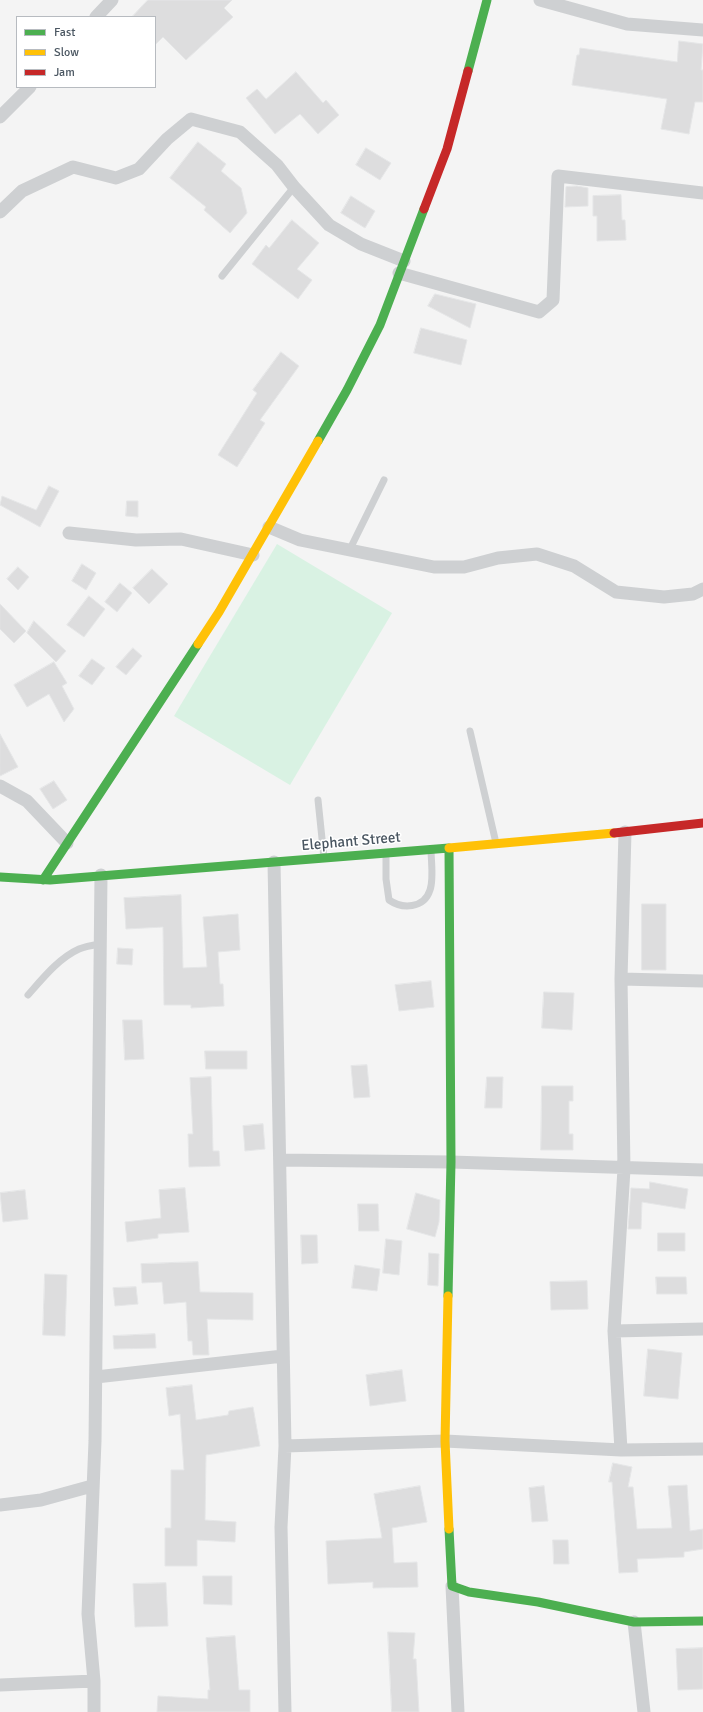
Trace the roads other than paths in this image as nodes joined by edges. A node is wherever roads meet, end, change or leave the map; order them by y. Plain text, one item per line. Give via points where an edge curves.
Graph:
1 (112, 0) edge
2 (487, 0) edge
3 (540, 0) edge
4 (97, 16) edge
5 (703, 30) edge
6 (29, 88) edge
7 (0, 117) edge
8 (294, 187) junction
9 (703, 193) edge
10 (0, 212) edge
11 (401, 267) junction
12 (222, 276) dead end
13 (384, 480) dead end
14 (269, 527) junction
15 (69, 533) dead end
16 (349, 552) junction
17 (252, 555) junction
18 (703, 589) edge
19 (470, 731) dead end
20 (0, 786) edge
21 (318, 800) dead end
22 (703, 823) edge
23 (625, 832) junction
24 (67, 843) junction
25 (496, 844) junction
26 (449, 848) junction
27 (431, 849) junction
28 (386, 853) junction
29 (324, 858) junction
30 (274, 862) junction
31 (101, 875) junction
32 (0, 877) edge
33 (43, 880) junction
34 (101, 944) junction
35 (621, 979) junction
36 (703, 981) edge
37 (28, 995) dead end
38 (280, 1160) junction
39 (450, 1162) junction
40 (624, 1169) junction
41 (703, 1170) edge
42 (703, 1329) edge
43 (614, 1331) junction
44 (283, 1356) junction
45 (96, 1377) junction
46 (445, 1441) junction
47 (285, 1446) junction
48 (703, 1449) edge
49 (621, 1450) junction
50 (92, 1486) junction
51 (0, 1505) edge
52 (452, 1586) junction
53 (703, 1621) edge
54 (634, 1622) junction
55 (94, 1681) junction
56 (0, 1685) edge
57 (94, 1712) edge
58 (285, 1712) edge
59 (458, 1712) edge
60 (644, 1712) edge

1 - 4 street
2 - 11 street via 447,149
3 - 5 street via 628,24
6 - 7 street
8 - 10 street via 277,165 240,132 191,119 167,139 139,169 116,178 72,167 22,191
8 - 11 street via 329,225
8 - 12 lane
9 - 11 street via 558,176 553,300 539,312
11 - 14 street via 380,325 347,390
13 - 16 lane
14 - 16 street via 300,540
14 - 17 street
15 - 17 street via 136,540 181,539
16 - 18 street via 434,567 464,567 498,558 537,554 574,566 616,592 664,597 693,594
17 - 24 street via 219,612
19 - 25 lane
20 - 24 street via 27,801
21 - 29 lane
22 - 23 street, Elephant Street
23 - 25 street, Elephant Street
23 - 35 street
24 - 33 street
25 - 26 street, Elephant Street
26 - 27 street, Elephant Street
26 - 39 street
27 - 28 street, Elephant Street
27 - 28 lane via 431,889 426,898 414,906 397,905 389,900
28 - 29 street, Elephant Street
29 - 30 street, Elephant Street
30 - 31 street, Elephant Street
30 - 38 street
31 - 33 street, Elephant Street
31 - 34 street
32 - 33 street, Elephant Street
34 - 37 lane via 80,948 70,954 48,972
34 - 45 street
35 - 36 street
35 - 40 street
38 - 39 street
38 - 44 street
39 - 40 street
39 - 46 street
40 - 41 street
40 - 43 street
42 - 43 street
43 - 49 street
44 - 45 street
44 - 47 street
45 - 50 street
46 - 47 street
46 - 49 street
46 - 52 street
47 - 58 street via 281,1527
48 - 49 street
50 - 51 street via 41,1500
50 - 55 street via 88,1614
52 - 54 street via 469,1592 538,1602
52 - 59 street
53 - 54 street
54 - 60 street
55 - 56 street
55 - 57 street

